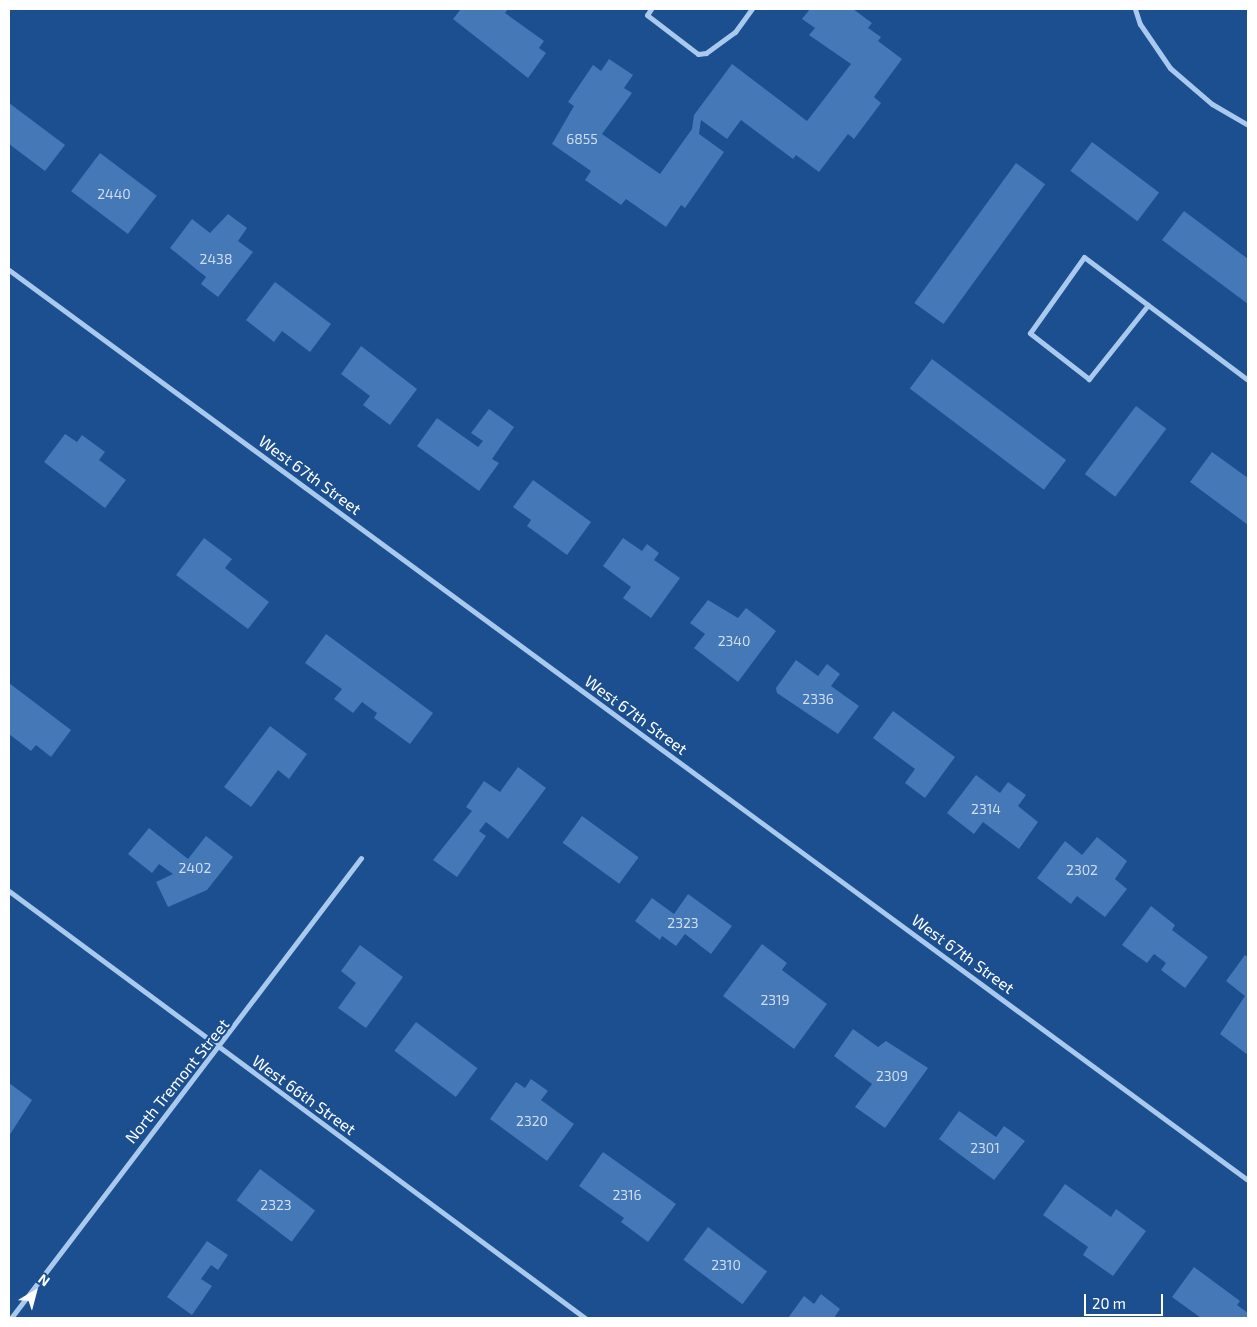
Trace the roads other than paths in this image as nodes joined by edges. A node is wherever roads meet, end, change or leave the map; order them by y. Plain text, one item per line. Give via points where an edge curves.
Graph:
1 (651, 9) edge
2 (752, 9) edge
3 (1135, 9) edge
4 (1248, 125) edge
5 (9, 270) edge
6 (1148, 305) junction
7 (1248, 380) edge
8 (361, 858) dead end
9 (9, 891) edge
10 (217, 1047) junction
11 (1248, 1180) edge
12 (11, 1318) edge
13 (585, 1318) edge

1 - 2 street via 647,15 698,54 706,53 735,32
3 - 4 street via 1140,24 1170,68 1212,104
5 - 11 street, West 67th Street
6 - 6 street via 1084,257 1030,333 1090,379
6 - 7 street
8 - 10 street, North Tremont Street
9 - 10 street, West 66th Street
10 - 12 street, North Tremont Street
10 - 13 street, West 66th Street

